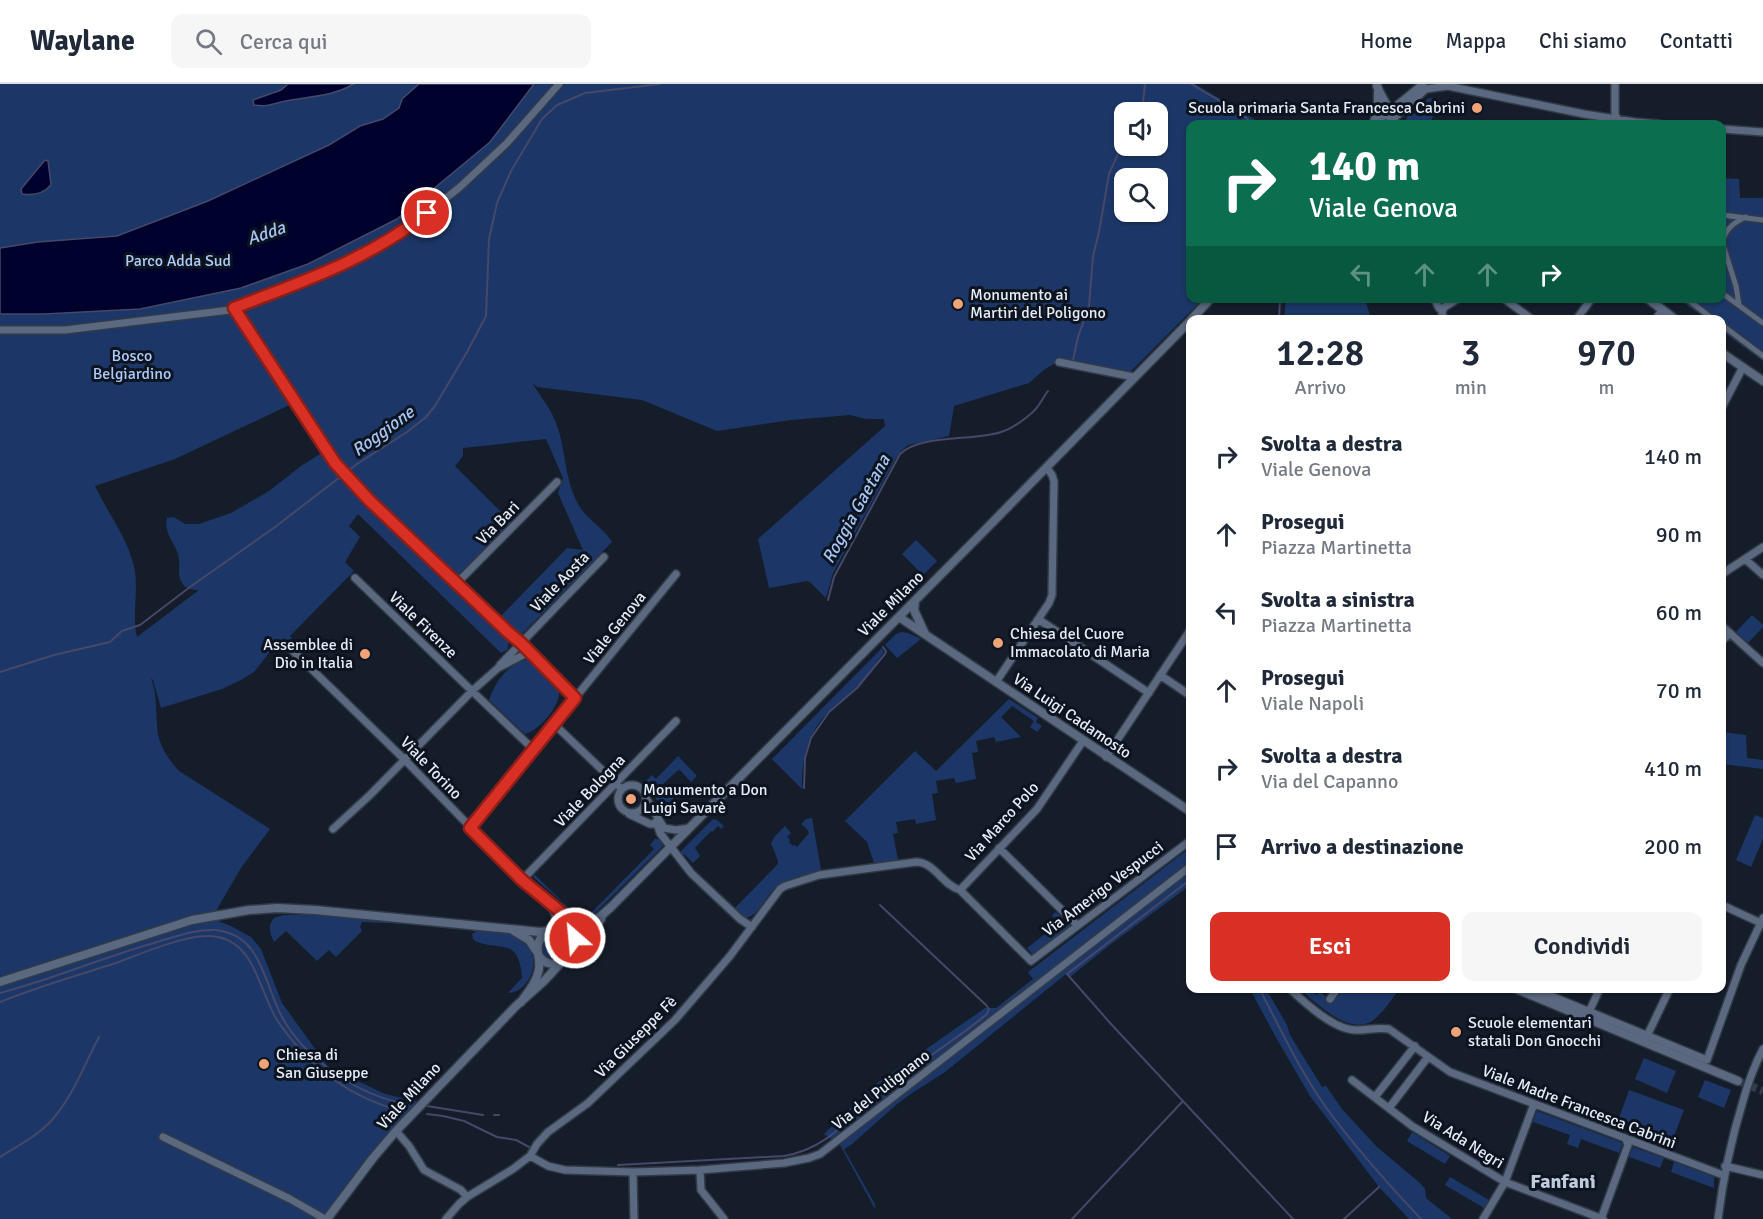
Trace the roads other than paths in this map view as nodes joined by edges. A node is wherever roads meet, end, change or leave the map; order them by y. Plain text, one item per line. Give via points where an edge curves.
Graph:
1 (559, 84) edge
2 (1423, 84) edge
3 (1616, 84) edge
4 (1377, 85) edge
5 (1451, 85) edge
6 (1382, 99) junction
7 (1399, 104) junction
8 (1390, 119) edge
9 (1376, 120) edge
10 (1618, 120) joint
11 (1726, 129) edge
12 (1763, 132) edge
13 (1726, 215) edge
14 (1746, 217) junction
15 (1763, 220) edge
16 (1726, 231) edge
17 (1726, 255) edge
18 (1726, 296) edge
19 (1206, 303) edge
20 (1436, 303) edge
21 (1451, 303) edge
22 (1510, 303) edge
23 (1653, 303) edge
24 (1692, 303) edge
25 (1738, 305) junction
26 (234, 308) junction
27 (1443, 310) junction
28 (1662, 310) junction
29 (1196, 315) edge
30 (1444, 315) edge
31 (1526, 315) edge
32 (1658, 315) edge
33 (1669, 315) edge
34 (1708, 315) edge
35 (1763, 323) edge
36 (1186, 325) edge
37 (1726, 328) edge
38 (0, 330) edge
39 (1726, 355) edge
40 (1763, 356) edge
41 (1059, 362) dead end
42 (1743, 367) junction
43 (1134, 377) junction
44 (1763, 381) edge
45 (1726, 399) edge
46 (1047, 468) junction
47 (557, 482) dead end
48 (1763, 547) edge
49 (604, 557) dead end
50 (1745, 559) junction
51 (1726, 571) edge
52 (676, 574) dead end
53 (1763, 575) edge
54 (355, 578) dead end
55 (457, 582) junction
56 (915, 601) junction
57 (899, 617) junction
58 (1038, 619) junction
59 (1726, 630) edge
60 (509, 633) junction
61 (1730, 633) junction
62 (927, 636) junction
63 (1186, 637) edge
64 (1726, 637) edge
65 (521, 643) junction
66 (293, 651) dead end
67 (511, 652) junction
68 (532, 656) junction
69 (1763, 663) edge
70 (498, 668) junction
71 (1160, 675) junction
72 (996, 682) junction
73 (472, 691) junction
74 (1149, 693) junction
75 (1186, 693) edge
76 (575, 698) junction
77 (676, 721) dead end
78 (554, 724) junction
79 (1083, 741) junction
80 (533, 749) junction
81 (1107, 757) junction
82 (405, 760) junction
83 (616, 783) junction
84 (622, 789) junction
85 (646, 798) junction
86 (1171, 800) junction
87 (1186, 809) edge
88 (627, 813) junction
89 (1186, 814) edge
90 (659, 820) junction
91 (690, 827) junction
92 (470, 828) junction
93 (333, 829) dead end
94 (1186, 844) edge
95 (671, 846) junction
96 (999, 848) junction
97 (1186, 870) edge
98 (522, 880) junction
99 (960, 890) junction
100 (550, 904) junction
101 (1726, 906) edge
102 (610, 907) junction
103 (1762, 922) edge
104 (1077, 925) junction
105 (569, 926) junction
106 (752, 927) junction
107 (505, 928) junction
108 (550, 929) junction
109 (571, 951) junction
110 (538, 954) junction
111 (561, 961) junction
112 (1031, 961) joint
113 (0, 982) edge
114 (1295, 993) edge
115 (1334, 993) edge
116 (1527, 993) edge
117 (1544, 993) edge
118 (1598, 993) edge
119 (1668, 993) edge
120 (1330, 999) dead end
121 (521, 1002) junction
122 (1589, 1012) junction
123 (1647, 1036) junction
124 (1415, 1046) junction
125 (1763, 1049) edge
126 (1684, 1055) junction
127 (1428, 1057) junction
128 (1352, 1080) dead end
129 (1738, 1081) tunnel mouth
130 (1375, 1097) junction
131 (1534, 1104) junction
132 (1389, 1108) junction
133 (396, 1131) junction
134 (163, 1137) dead end
135 (1626, 1140) junction
136 (530, 1156) junction
137 (1725, 1166) junction
138 (699, 1170) junction
139 (633, 1172) junction
140 (1723, 1175) junction
141 (1763, 1175) edge
142 (1505, 1182) junction
143 (467, 1197) junction
144 (1485, 1218) edge
145 (326, 1219) edge
146 (446, 1219) edge
147 (634, 1219) edge
148 (724, 1219) edge
149 (1601, 1219) edge
150 (1718, 1219) edge

1 - 26 street via 507,143 460,187 401,233 350,262
2 - 7 street
3 - 10 street
4 - 6 street
4 - 9 street
5 - 8 street via 1429,88
5 - 10 street
6 - 7 street via 1391,106
6 - 8 street
7 - 8 street
11 - 12 street
13 - 14 street
14 - 15 street
14 - 16 street
17 - 25 street
18 - 25 street
19 - 29 street, Viale Milano
20 - 27 street
21 - 27 street
22 - 31 street
23 - 28 street
24 - 34 street
25 - 35 street
26 - 38 street via 65,330
26 - 55 street via 345,473
27 - 30 street
28 - 32 street
28 - 33 street
36 - 43 street, Viale Milano
37 - 40 street
39 - 42 street
41 - 43 street
42 - 44 street
42 - 45 street
43 - 46 street, Viale Milano
46 - 56 street, Viale Milano
46 - 58 street via 1054,481 1053,591
47 - 55 street, Via Bari
48 - 50 street
49 - 65 street, Viale Aosta
50 - 51 street
50 - 53 street
52 - 76 street, Viale Genova
54 - 73 street, Viale Firenze
55 - 60 street
56 - 57 street, Viale Milano
56 - 62 street via 914,610
57 - 62 street, Via Luigi Cadamosto
57 - 91 street, Viale Milano
58 - 72 street
58 - 74 street
59 - 61 street
60 - 65 street
60 - 67 street via 514,643
61 - 64 street
61 - 69 street
62 - 72 street, Via Luigi Cadamosto
63 - 71 street
65 - 67 street, Viale Aosta
65 - 68 street
66 - 82 street, Viale Torino
67 - 70 street, Viale Aosta
68 - 70 street via 525,654
68 - 76 street
70 - 73 street
71 - 74 street
71 - 75 street
72 - 79 street, Via Luigi Cadamosto
73 - 80 street, Viale Firenze
73 - 82 street
74 - 81 street
76 - 78 street, Viale Genova
77 - 83 street, Viale Bologna
78 - 80 street, Viale Genova
78 - 83 street
79 - 81 street, Via Luigi Cadamosto
79 - 96 street, Via Marco Polo via 1037,809
80 - 92 street
81 - 86 street, Via Luigi Cadamosto
82 - 92 street, Viale Torino
82 - 93 street
83 - 84 street
83 - 98 street, Viale Bologna
84 - 85 street via 638,787
84 - 88 street via 618,803
85 - 88 street via 640,811
85 - 90 street
86 - 87 street, Via Luigi Cadamosto
86 - 89 street, Via Luigi Cadamosto
88 - 90 street via 650,824
90 - 91 street via 669,830
90 - 95 street via 659,831
91 - 95 street, Viale Milano
92 - 98 street, Viale Torino
94 - 104 street, Via Amerigo Vespucci
95 - 102 street, Viale Milano
95 - 106 street via 691,873
96 - 99 street, Via Marco Polo
96 - 104 street
97 - 138 street, Via del Pulignano via 820,1154 796,1162
98 - 100 street, Viale Torino
99 - 106 street, Via Giuseppe Fè via 920,862 825,874 782,887
99 - 112 street, Via Giuseppe Fè
100 - 105 street, Viale Torino via 562,913
100 - 108 street via 556,915
101 - 103 street
102 - 105 street, Viale Milano via 590,924
102 - 109 street, Viale Milano
103 - 126 street via 1741,965 1708,1059
104 - 112 street, Via Amerigo Vespucci
105 - 108 street, Viale Milano
105 - 109 street via 575,938
106 - 136 street, Via Giuseppe Fè via 675,1020 589,1102 548,1132
107 - 108 street via 540,932
107 - 110 street via 525,936
107 - 113 street via 315,910 277,908 225,913
108 - 110 street, Viale Milano via 539,941
109 - 111 street, Viale Milano
110 - 111 street via 548,963
110 - 121 street, Viale Milano via 537,976
111 - 121 street, Viale Milano
114 - 124 street, Viale Madre Francesca Cabrini via 1341,1027 1389,1029
115 - 120 street
116 - 126 street
117 - 122 street
118 - 122 street
119 - 123 street
121 - 133 street, Viale Milano
122 - 123 street
123 - 126 street
124 - 127 street, Viale Madre Francesca Cabrini
124 - 130 street
125 - 137 street via 1751,1076
126 - 129 street
127 - 131 street, Viale Madre Francesca Cabrini via 1450,1072
127 - 132 street
128 - 130 street, Via Ada Negri
130 - 132 street, Via Ada Negri
131 - 135 street, Viale Madre Francesca Cabrini
131 - 142 street
132 - 142 street, Via Ada Negri
133 - 143 street via 424,1170
133 - 145 street, Viale Milano
134 - 145 street
135 - 140 street, Viale Madre Francesca Cabrini
135 - 149 street via 1628,1145
136 - 139 street, Via del Pulignano via 565,1170
136 - 143 street, Via Giuseppe Fè
137 - 140 street
137 - 141 street
138 - 139 street, Via del Pulignano
138 - 148 street via 701,1190
139 - 147 street
140 - 150 street
142 - 144 street
142 - 149 street, Via Ada Negri
143 - 146 street, Via Giuseppe Fè

